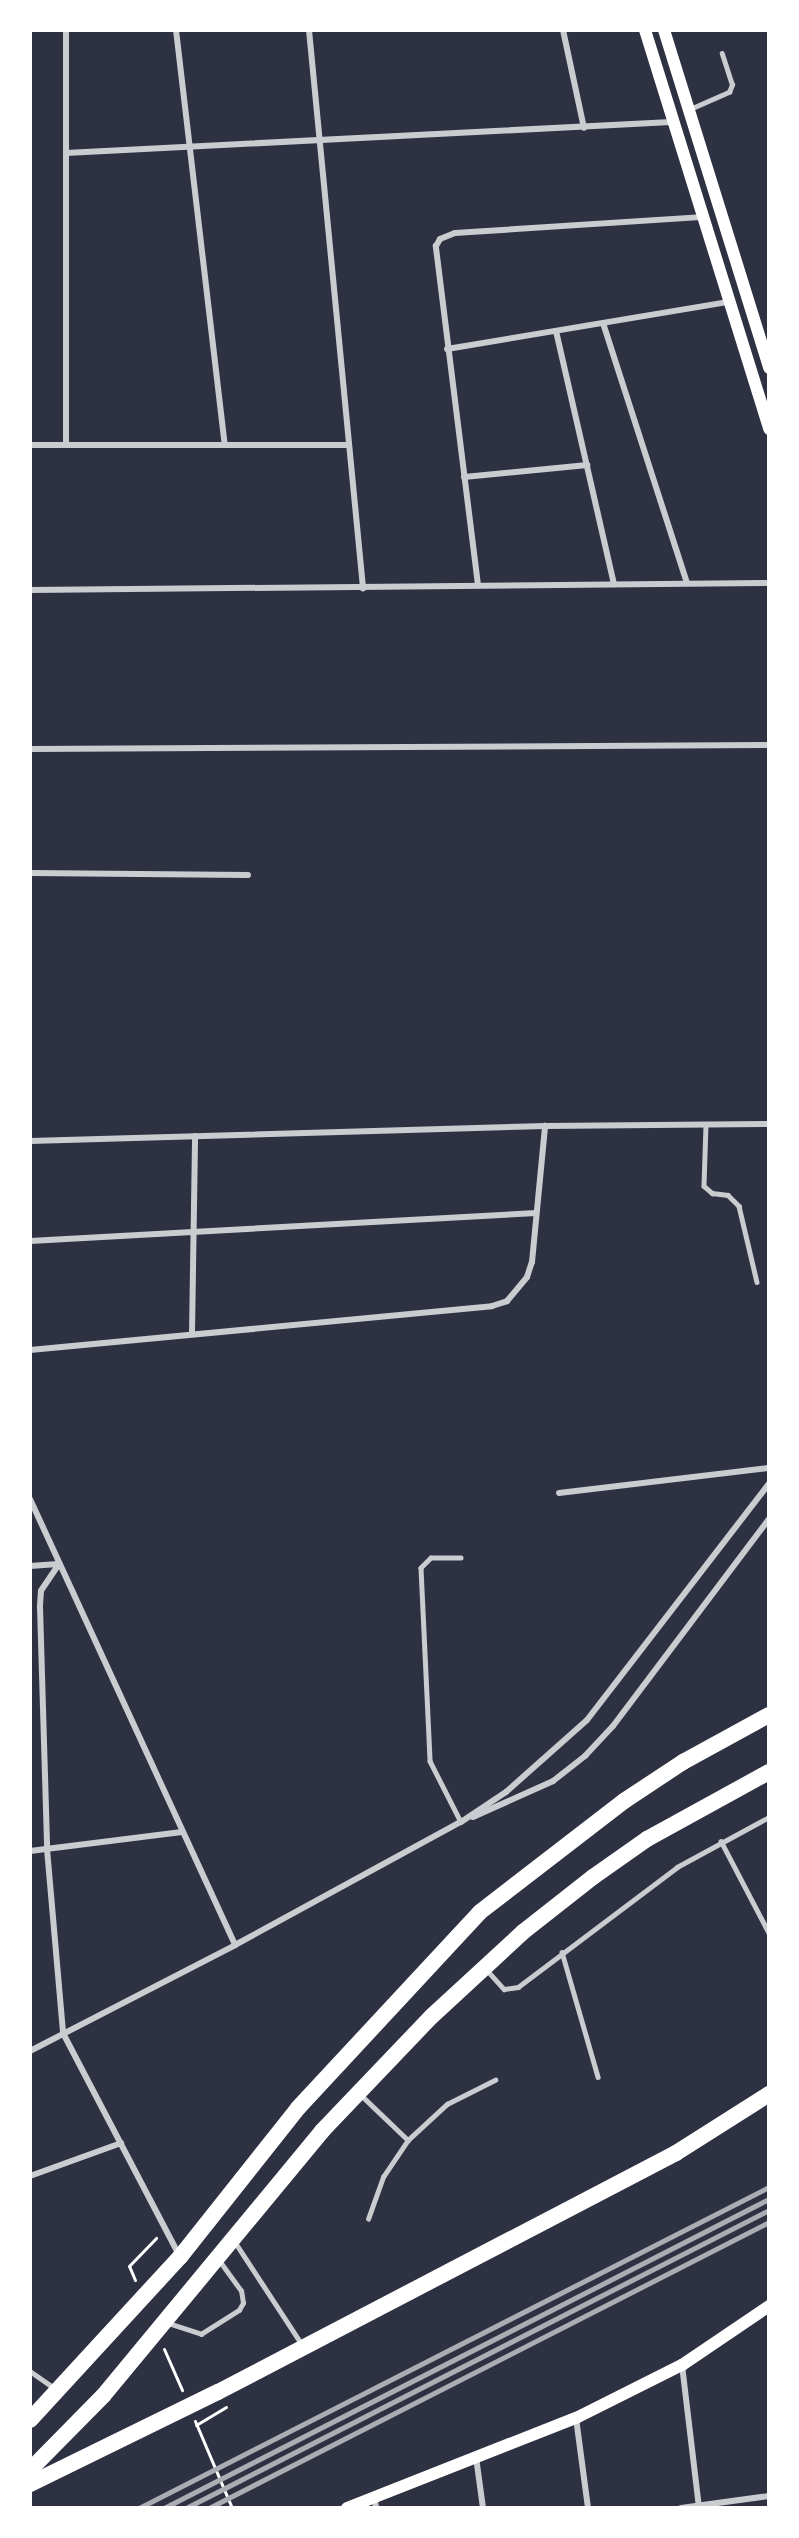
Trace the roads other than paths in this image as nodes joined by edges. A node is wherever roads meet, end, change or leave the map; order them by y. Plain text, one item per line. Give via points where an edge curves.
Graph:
1 (66, 30) edge
2 (176, 30) edge
3 (309, 30) edge
4 (564, 30) edge
5 (645, 30) edge
6 (664, 30) edge
7 (722, 54) dead end
8 (688, 110) junction
9 (671, 122) junction
10 (584, 128) junction
11 (320, 141) junction
12 (189, 147) junction
13 (66, 153) junction
14 (700, 217) junction
15 (727, 302) junction
16 (603, 323) junction
17 (556, 331) junction
18 (764, 335) edge
19 (447, 349) junction
20 (769, 368) edge
21 (769, 429) edge
22 (66, 444) junction
23 (225, 444) junction
24 (349, 444) junction
25 (30, 445) edge
26 (587, 465) junction
27 (464, 477) junction
28 (687, 583) junction
29 (769, 583) edge
30 (614, 584) junction
31 (478, 585) junction
32 (363, 588) junction
33 (30, 590) edge
34 (769, 745) edge
35 (30, 749) edge
36 (30, 873) edge
37 (248, 875) dead end
38 (769, 1124) edge
39 (706, 1125) junction
40 (545, 1126) junction
41 (195, 1136) junction
42 (30, 1141) edge
43 (536, 1213) junction
44 (193, 1232) junction
45 (30, 1241) edge
46 (757, 1282) dead end
47 (192, 1333) junction
48 (30, 1350) edge
49 (769, 1468) edge
50 (769, 1484) edge
51 (559, 1493) dead end
52 (30, 1499) edge
53 (769, 1519) edge
54 (460, 1558) dead end
55 (59, 1564) junction
56 (30, 1566) edge
57 (769, 1715) edge
58 (769, 1772) edge
59 (769, 1817) edge
60 (461, 1822) junction
61 (182, 1832) junction
62 (722, 1841) junction
63 (47, 1849) junction
64 (30, 1851) edge
65 (769, 1933) edge
66 (235, 1945) junction
67 (562, 1952) junction
68 (485, 1967) junction
69 (63, 2033) junction
70 (30, 2051) edge
71 (598, 2077) dead end
72 (495, 2080) dead end
73 (360, 2094) junction
74 (769, 2094) edge
75 (408, 2140) junction
76 (121, 2143) junction
77 (30, 2176) edge
78 (368, 2219) dead end
79 (234, 2240) junction
80 (180, 2256) junction
81 (218, 2260) junction
82 (769, 2306) edge
83 (166, 2322) junction
84 (304, 2347) junction
85 (681, 2365) junction
86 (30, 2371) edge
87 (58, 2392) junction
88 (576, 2418) junction
89 (30, 2420) edge
90 (476, 2457) junction
91 (30, 2470) edge
92 (30, 2484) edge
93 (374, 2495) junction
94 (769, 2496) edge
95 (699, 2507) edge
96 (347, 2508) edge
97 (376, 2508) edge
98 (483, 2508) edge
99 (588, 2508) edge
100 (681, 2508) edge

1 - 13 street
2 - 12 street
3 - 11 street
4 - 10 street
5 - 9 main road
6 - 8 main road
7 - 8 lane via 732,85 729,92
8 - 18 main road
9 - 10 street
9 - 14 main road
10 - 11 street
11 - 12 street
11 - 24 street
12 - 13 street
12 - 23 street
13 - 22 street
14 - 15 main road
14 - 19 street via 455,233 440,239 434,254
15 - 16 street
15 - 21 main road
16 - 17 street
16 - 28 street
17 - 19 street
17 - 26 street
18 - 20 main road
19 - 27 street
22 - 23 street
22 - 25 street
23 - 24 street
24 - 32 street
26 - 27 street
26 - 30 street
27 - 31 street
28 - 29 street
28 - 30 street
30 - 31 street
31 - 32 street
32 - 33 street
34 - 35 street
36 - 37 street
38 - 39 street
39 - 40 street
39 - 46 lane via 704,1186 712,1193 728,1196 738,1206
40 - 41 street
40 - 43 street
41 - 42 street
41 - 44 street
43 - 44 street
43 - 47 street via 531,1262 519,1291 492,1306
44 - 45 street
44 - 47 street
47 - 48 street
49 - 51 street
50 - 60 street via 587,1720 535,1770
52 - 55 street
53 - 60 street via 613,1726 585,1756 554,1781
54 - 60 lane via 431,1558 421,1568 430,1761
55 - 56 street
55 - 61 street
55 - 63 street via 42,1591 40,1607
57 - 80 highway via 683,1762 561,1846 480,1912 298,2108
58 - 68 highway via 701,1808 593,1877
59 - 62 lane
60 - 66 street
61 - 63 street
61 - 66 street
62 - 65 lane
62 - 67 lane via 677,1867
63 - 64 street
63 - 69 street
66 - 69 street
67 - 68 lane via 512,1990 504,1989
67 - 71 lane
68 - 73 highway
69 - 70 street
69 - 76 street
72 - 75 lane via 447,2104
73 - 75 lane
73 - 79 highway via 322,2131
74 - 84 highway via 676,2153
75 - 78 lane via 383,2177
76 - 77 street
76 - 80 street
79 - 81 highway
79 - 84 lane
80 - 87 highway
81 - 83 highway
81 - 83 lane via 241,2291 243,2303 239,2310 213,2330 201,2334
82 - 85 main road
83 - 91 highway via 103,2396
84 - 92 highway via 95,2456
85 - 88 main road
85 - 95 street
86 - 87 lane
87 - 89 highway
88 - 90 main road
88 - 99 street
90 - 93 main road
90 - 98 street
93 - 96 main road
93 - 97 street
94 - 95 street
95 - 100 street

